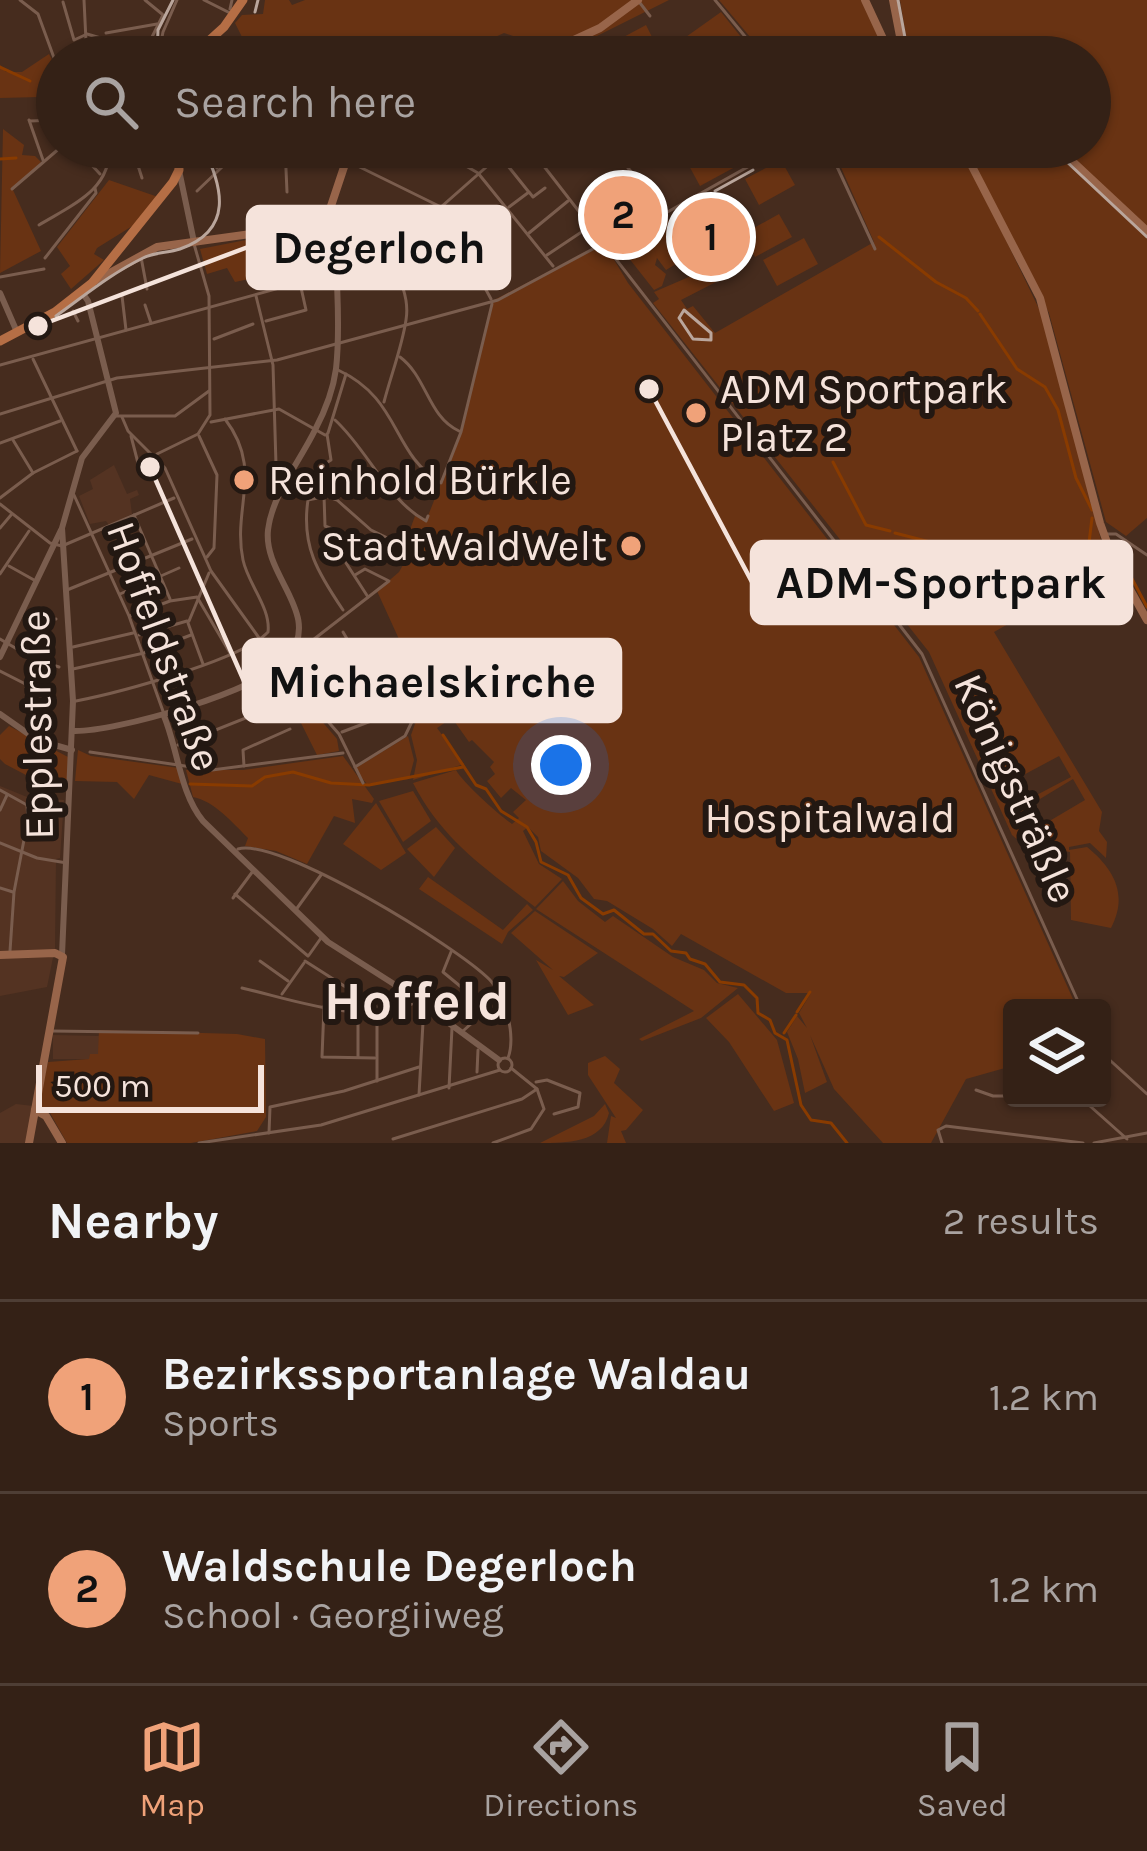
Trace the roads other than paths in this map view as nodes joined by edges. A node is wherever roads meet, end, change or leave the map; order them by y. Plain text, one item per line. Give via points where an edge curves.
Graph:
1 (20, 0) edge
2 (84, 0) edge
3 (145, 0) edge
4 (177, 0) edge
5 (204, 0) edge
6 (232, 0) edge
7 (243, 0) edge
8 (638, 0) edge
9 (715, 0) edge
10 (865, 0) edge
11 (891, 0) edge
12 (63, 2) edge
13 (232, 12) junction
14 (165, 16) junction
15 (650, 16) dead end
16 (157, 24) junction
17 (106, 33) dead end
18 (87, 34) junction
19 (46, 36) edge
20 (73, 36) edge
21 (83, 36) edge
22 (93, 36) edge
23 (153, 36) edge
24 (162, 36) edge
25 (210, 36) edge
26 (583, 36) edge
27 (745, 36) edge
28 (882, 36) edge
29 (899, 36) edge
30 (36, 168) edge
31 (94, 168) edge
32 (105, 168) edge
33 (139, 168) edge
34 (176, 168) edge
35 (286, 168) edge
36 (344, 168) edge
37 (360, 168) edge
38 (469, 168) edge
39 (484, 168) edge
40 (510, 168) edge
41 (545, 168) edge
42 (628, 168) edge
43 (746, 168) edge
44 (838, 168) edge
45 (973, 168) edge
46 (1080, 168) edge
47 (218, 170) edge
48 (478, 173) junction
49 (101, 176) junction
50 (176, 176) junction
51 (142, 178) dead end
52 (95, 188) junction
53 (544, 188) dead end
54 (12, 189) dead end
55 (197, 191) dead end
56 (287, 192) dead end
57 (529, 192) junction
58 (570, 200) junction
59 (441, 207) junction
60 (508, 208) junction
61 (664, 214) junction
62 (329, 217) junction
63 (39, 225) dead end
64 (591, 226) junction
65 (272, 231) junction
66 (1147, 231) edge
67 (528, 234) junction
68 (194, 242) junction
69 (604, 243) junction
70 (875, 249) dead end
71 (140, 255) junction
72 (546, 256) junction
73 (45, 258) dead end
74 (385, 258) junction
75 (44, 269) dead end
76 (555, 269) junction
77 (103, 273) junction
78 (334, 274) junction
79 (0, 277) edge
80 (300, 284) junction
81 (147, 290) dead end
82 (81, 291) junction
83 (0, 293) edge
84 (122, 296) dead end
85 (256, 296) junction
86 (492, 301) junction
87 (145, 305) dead end
88 (210, 309) junction
89 (73, 311) dead end
90 (78, 321) dead end
91 (263, 322) junction
92 (405, 323) junction
93 (253, 324) dead end
94 (151, 325) junction
95 (16, 329) junction
96 (126, 332) junction
97 (0, 338) edge
98 (212, 340) junction
99 (97, 341) junction
100 (336, 343) junction
101 (397, 355) junction
102 (32, 358) junction
103 (272, 361) junction
104 (0, 365) edge
105 (212, 366) junction
106 (336, 369) junction
107 (346, 374) junction
108 (107, 380) junction
109 (211, 391) junction
110 (52, 396) junction
111 (383, 404) junction
112 (274, 409) junction
113 (0, 413) edge
114 (119, 417) junction
115 (225, 419) junction
116 (63, 420) junction
117 (334, 420) junction
118 (209, 422) junction
119 (315, 432) junction
120 (461, 432) junction
121 (131, 434) junction
122 (198, 434) junction
123 (327, 434) junction
124 (12, 439) junction
125 (0, 443) edge
126 (81, 453) junction
127 (154, 455) junction
128 (33, 473) junction
129 (72, 493) junction
130 (324, 496) junction
131 (176, 497) junction
132 (278, 499) junction
133 (0, 501) edge
134 (12, 514) junction
135 (134, 515) junction
136 (428, 516) dead end
137 (0, 528) edge
138 (31, 529) junction
139 (92, 534) junction
140 (1105, 535) junction
141 (194, 538) junction
142 (58, 545) junction
143 (404, 546) dead end
144 (1147, 554) edge
145 (152, 556) junction
146 (205, 560) junction
147 (8, 565) junction
148 (179, 568) dead end
149 (211, 571) junction
150 (0, 574) edge
151 (107, 574) junction
152 (160, 576) junction
153 (354, 576) junction
154 (34, 580) junction
155 (65, 590) junction
156 (118, 595) junction
157 (197, 597) junction
158 (368, 597) junction
159 (170, 601) junction
160 (345, 613) junction
161 (129, 616) junction
162 (56, 619) dead end
163 (1147, 620) edge
164 (189, 621) junction
165 (343, 632) dead end
166 (136, 634) junction
167 (191, 635) junction
168 (261, 640) junction
169 (3, 642) edge
170 (332, 642) dead end
171 (297, 643) junction
172 (307, 645) junction
173 (71, 647) junction
174 (144, 653) junction
175 (230, 654) junction
176 (0, 657) edge
177 (34, 659) junction
178 (203, 664) junction
179 (362, 664) junction
180 (59, 667) dead end
181 (280, 667) junction
182 (72, 670) junction
183 (0, 671) edge
184 (366, 671) junction
185 (353, 676) junction
186 (153, 679) junction
187 (328, 680) dead end
188 (55, 699) dead end
189 (73, 701) junction
190 (312, 704) junction
191 (278, 705) dead end
192 (403, 709) junction
193 (0, 714) edge
194 (164, 716) junction
195 (377, 720) junction
196 (290, 729) dead end
197 (72, 731) junction
198 (338, 734) junction
199 (176, 745) junction
200 (72, 750) junction
201 (90, 752) dead end
202 (345, 753) junction
203 (182, 767) junction
204 (244, 768) junction
205 (353, 768) junction
206 (363, 783) dead end
207 (0, 790) edge
208 (8, 794) junction
209 (0, 810) edge
210 (0, 843) edge
211 (237, 850) junction
212 (22, 852) junction
213 (68, 863) junction
214 (254, 869) junction
215 (322, 873) junction
216 (0, 888) edge
217 (14, 892) junction
218 (295, 911) junction
219 (0, 917) edge
220 (12, 918) junction
221 (322, 937) junction
222 (451, 952) junction
223 (5, 955) edge
224 (62, 955) junction
225 (307, 958) junction
226 (260, 961) dead end
227 (290, 982) junction
228 (242, 988) dead end
229 (280, 996) junction
230 (1077, 999) edge
231 (421, 1002) junction
232 (324, 1006) junction
233 (358, 1010) junction
234 (376, 1010) junction
235 (453, 1026) junction
236 (51, 1030) junction
237 (198, 1033) dead end
238 (462, 1033) junction
239 (480, 1046) junction
240 (358, 1057) junction
241 (377, 1058) junction
242 (504, 1059) junction
243 (1111, 1065) edge
244 (419, 1067) junction
245 (511, 1068) junction
246 (500, 1070) junction
247 (477, 1072) dead end
248 (377, 1081) junction
249 (535, 1087) junction
250 (449, 1088) junction
251 (976, 1090) dead end
252 (1147, 1094) edge
253 (1003, 1096) edge
254 (419, 1097) junction
255 (1092, 1107) edge
256 (35, 1110) junction
257 (554, 1114) dead end
258 (1147, 1133) edge
259 (267, 1135) junction
260 (393, 1138) dead end
261 (1127, 1139) junction
262 (28, 1143) edge
263 (62, 1143) edge
264 (199, 1143) edge
265 (493, 1143) edge
266 (942, 1143) edge
267 (1083, 1143) edge
268 (1094, 1143) edge

1 - 19 street via 38,14
2 - 18 street
3 - 14 street
4 - 14 street
5 - 13 street
6 - 13 street
7 - 13 main road
8 - 15 street
8 - 26 main road
9 - 27 street
10 - 28 main road
11 - 29 main road
12 - 20 street
13 - 25 main road
14 - 16 street
14 - 24 street
16 - 17 street
16 - 23 street
18 - 21 street
18 - 22 street
30 - 54 street
31 - 49 street
32 - 49 street
33 - 51 street
34 - 50 main road
35 - 56 street
36 - 62 main road
37 - 59 street
38 - 48 street
39 - 48 street
40 - 57 street
41 - 58 street, Königsträßle
42 - 61 street
43 - 61 street
44 - 70 street
45 - 140 main road via 1040,298
46 - 66 main road
47 - 55 street
48 - 59 street
48 - 60 street
49 - 52 street
50 - 68 street
50 - 77 main road
52 - 63 street
52 - 73 street
53 - 57 street
57 - 60 street
58 - 64 street, Königsträßle
58 - 67 street
59 - 74 street
59 - 86 street
60 - 67 street
61 - 69 street
62 - 65 main road
62 - 74 street via 358,228
62 - 78 street
64 - 69 street, Königsträßle
64 - 72 street
65 - 68 main road
65 - 80 street
67 - 72 street
68 - 71 main road
68 - 88 street
69 - 76 street
69 - 230 street, Königsträßle via 922,654
71 - 77 main road
71 - 81 street
72 - 76 street
74 - 78 street
74 - 92 street via 403,290
75 - 79 street
76 - 86 street
77 - 82 main road
78 - 80 street
78 - 100 street
80 - 85 street
80 - 91 street via 304,313
82 - 95 main road
82 - 99 street
83 - 95 street
84 - 96 street
85 - 88 street
85 - 91 street
86 - 92 street
86 - 120 street
87 - 94 street
88 - 94 street
88 - 98 street
89 - 90 street
91 - 103 street
92 - 100 street
92 - 101 street
93 - 98 street
94 - 96 street
95 - 97 main road
96 - 99 street
98 - 105 street
99 - 102 street
99 - 108 street
100 - 103 street
100 - 106 street
101 - 111 street
101 - 120 street via 421,378 444,423
102 - 104 street
102 - 110 street
103 - 105 street
103 - 112 street
105 - 108 street
105 - 109 street
106 - 107 street
106 - 119 street
107 - 111 street
107 - 117 street
108 - 110 street
108 - 114 street
109 - 114 street via 175,416
109 - 118 street
110 - 113 street
110 - 116 street
111 - 120 street via 416,464 441,483
112 - 115 street
112 - 119 street
112 - 132 street
114 - 121 street
114 - 126 street
115 - 118 street
115 - 168 street via 243,448 242,554 268,619
116 - 124 street
116 - 126 street
117 - 123 street
117 - 136 street via 400,502
118 - 122 street
119 - 123 street
119 - 132 street
121 - 127 street
121 - 127 street via 137,463
122 - 127 street
122 - 146 street via 217,475 214,548
123 - 130 street
124 - 125 street
124 - 128 street
126 - 128 street
126 - 129 street
127 - 131 street
128 - 133 street
129 - 139 street, Hoffeldstraße
129 - 142 street
130 - 143 street
130 - 153 street via 325,526
130 - 160 street via 308,500 307,544
131 - 135 street
131 - 141 street
132 - 171 street via 268,546 298,614
133 - 134 street
134 - 137 street
134 - 138 street
135 - 139 street
135 - 145 street
138 - 142 street
138 - 147 street
139 - 142 street
139 - 151 street, Hoffeldstraße
140 - 144 street
140 - 163 main road
141 - 145 street
141 - 146 street
142 - 154 street
142 - 155 street, Epplestraße
145 - 151 street
145 - 152 street
146 - 149 street
147 - 150 street
147 - 154 street
148 - 152 street
149 - 157 street
149 - 168 street
151 - 155 street
151 - 156 street, Hoffeldstraße
152 - 156 street
152 - 159 street
153 - 158 street
153 - 158 street via 365,569 389,581
154 - 169 street
155 - 173 street, Epplestraße
156 - 161 street, Hoffeldstraße
157 - 159 street
157 - 164 street
157 - 175 street
158 - 160 street
159 - 161 street
160 - 172 street
161 - 166 street, Hoffeldstraße
162 - 177 street via 45,621
164 - 166 street
164 - 167 street
165 - 179 street
166 - 173 street
166 - 174 street, Hoffeldstraße
167 - 174 street
167 - 178 street
168 - 175 street
168 - 181 street
169 - 176 street
169 - 177 street
170 - 185 street
171 - 172 street
171 - 181 street
172 - 187 street
173 - 182 street, Epplestraße
174 - 182 street
174 - 186 street, Hoffeldstraße
175 - 178 street
177 - 180 street
178 - 186 street
179 - 184 street
179 - 185 street
181 - 190 street
181 - 194 street
182 - 189 street, Epplestraße
183 - 188 street
184 - 185 street
184 - 192 street via 377,664
185 - 190 street
185 - 195 street
186 - 189 street
186 - 194 street, Hoffeldstraße
189 - 197 street, Epplestraße
190 - 198 street
191 - 199 street
192 - 195 street
192 - 205 street via 416,704 408,733
193 - 200 street via 38,740
194 - 197 street
194 - 199 street, Hoffeldstraße
195 - 198 street
196 - 204 street via 243,750
197 - 200 street, Epplestraße
198 - 202 street
199 - 203 street, Hoffeldstraße
200 - 213 street, Epplestraße
201 - 203 street
202 - 204 street
202 - 205 street
203 - 204 street
203 - 211 street, Hoffeldstraße via 196,813
205 - 206 street
207 - 208 street
208 - 209 street
208 - 212 street via 27,805
210 - 212 street
211 - 214 street, Hoffeldstraße
211 - 215 street via 264,850
212 - 213 street
212 - 217 street
213 - 224 street, Epplestraße
214 - 218 street, Hoffeldstraße
214 - 225 street via 234,896
215 - 218 street
215 - 222 street
216 - 217 street
217 - 220 street
218 - 221 street, Hoffeldstraße
219 - 220 street
220 - 223 street
221 - 225 street
221 - 231 street, Hoffeldstraße
222 - 238 street via 443,972 483,1005
222 - 242 street via 495,988 512,1035
223 - 224 main road
224 - 236 main road, Epplestraße
225 - 227 street
225 - 234 street
226 - 227 street
227 - 229 street
228 - 229 street
229 - 232 street
231 - 234 street
231 - 235 street, Hoffeldstraße
231 - 244 street
232 - 233 street
232 - 240 street via 322,1057
233 - 234 street
233 - 240 street
234 - 241 street
235 - 238 street, Hoffeldstraße
235 - 250 street
236 - 237 street
236 - 256 main road, Epplestraße
238 - 239 street, Hoffeldstraße
239 - 242 street, Hoffeldstraße
239 - 247 street
240 - 241 street
241 - 248 street
242 - 245 street
242 - 246 street
243 - 252 street
244 - 248 street
244 - 254 street
245 - 246 street
245 - 249 street
246 - 250 street
248 - 259 street via 270,1107
249 - 257 street via 544,1079 580,1093 578,1107
249 - 260 street via 521,1099
249 - 265 street via 544,1109 536,1124
250 - 254 street
251 - 253 street
254 - 259 street
255 - 261 street
256 - 262 main road, Epplestraße
256 - 263 main road
258 - 261 street
259 - 264 street
261 - 268 street
266 - 267 street via 938,1130 946,1126

